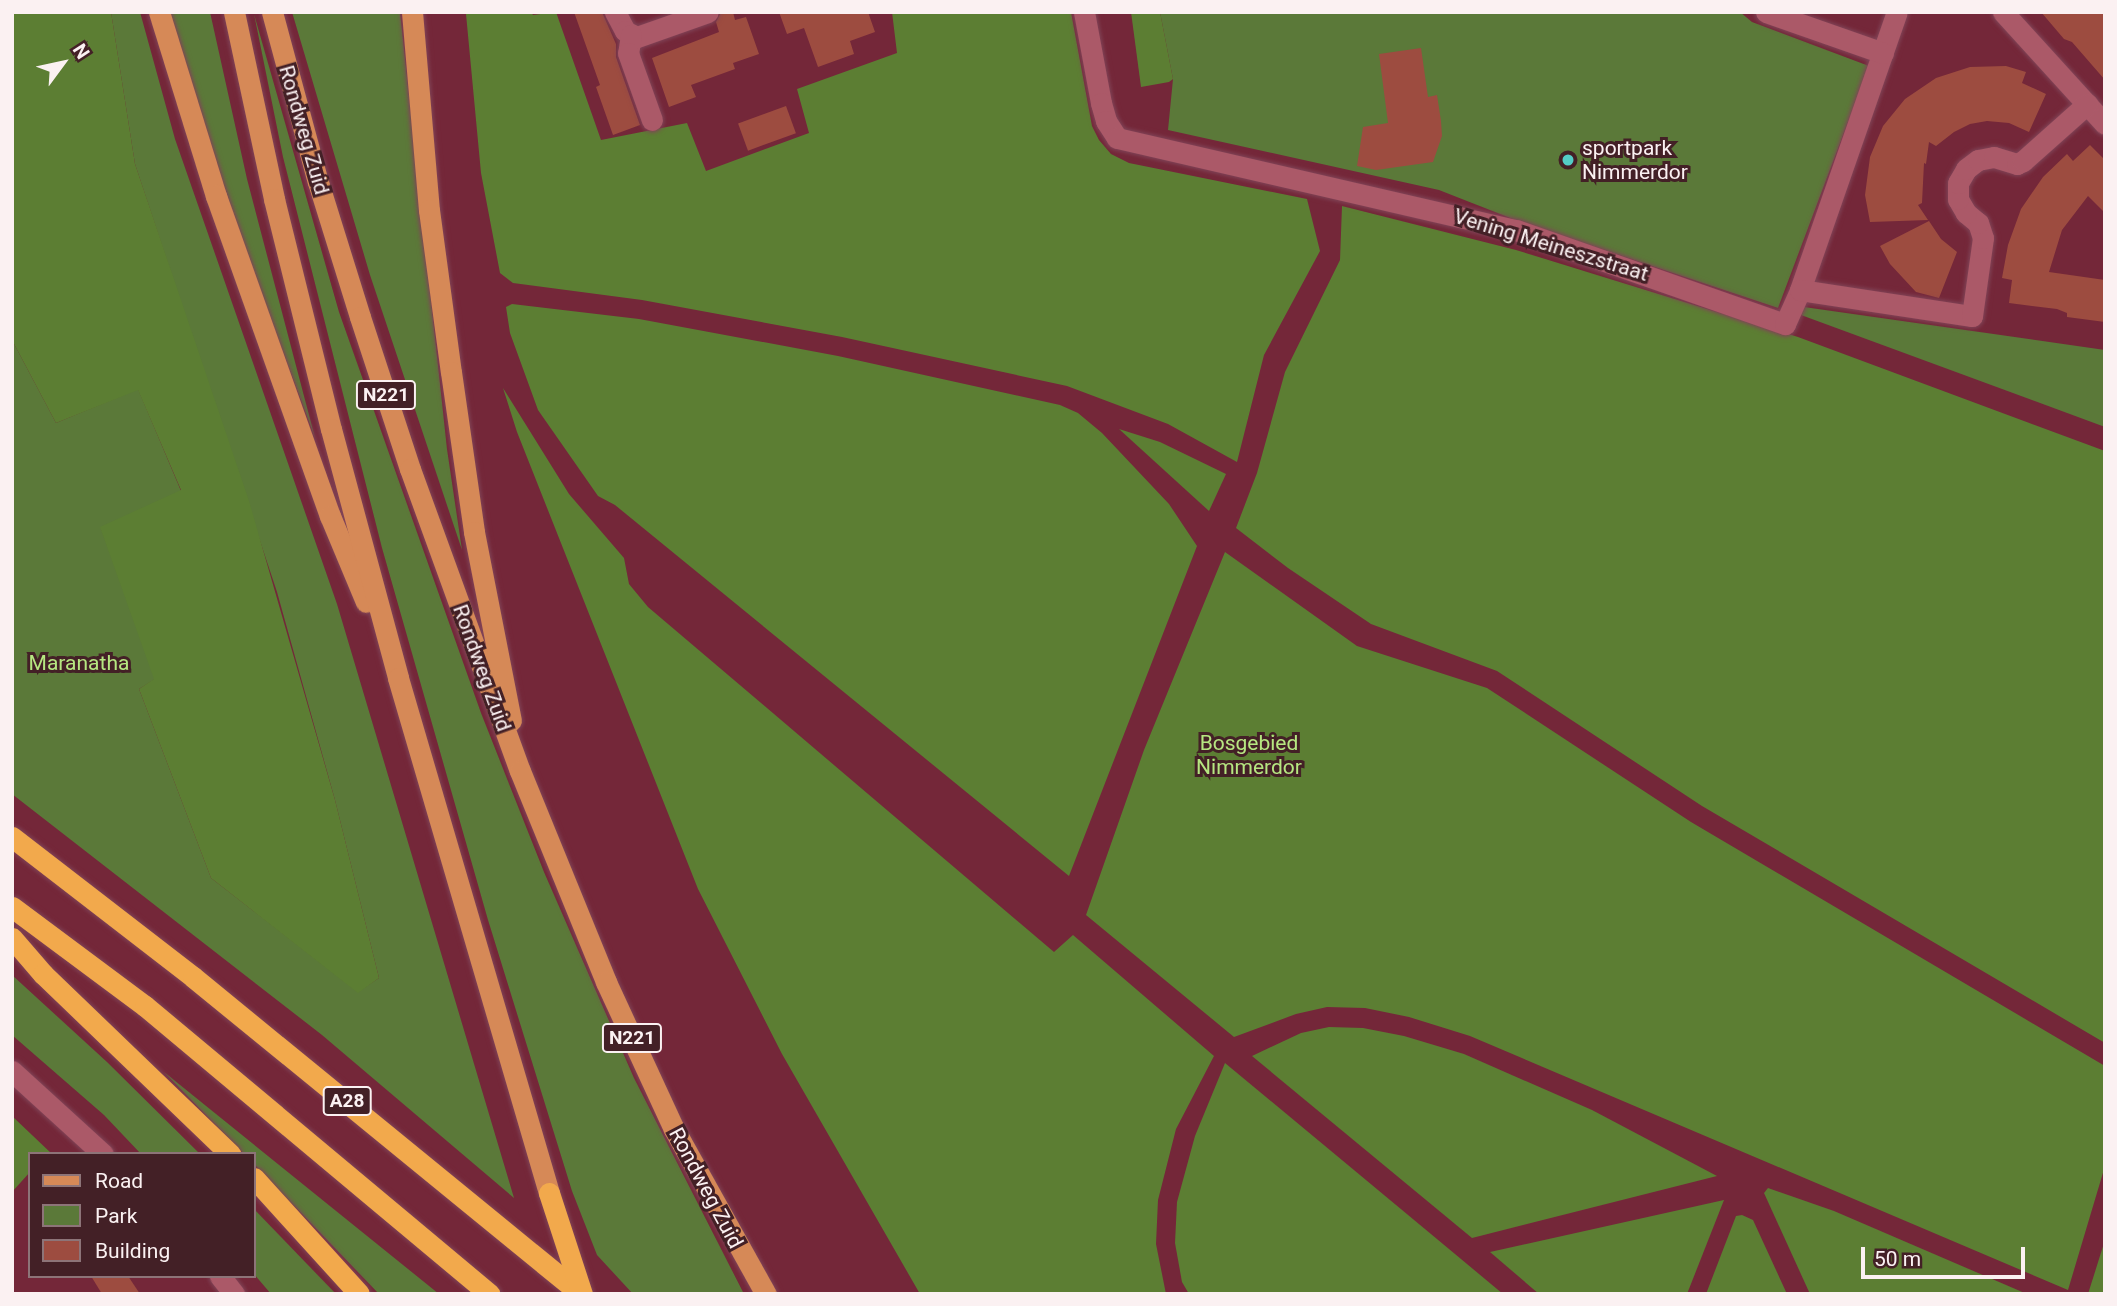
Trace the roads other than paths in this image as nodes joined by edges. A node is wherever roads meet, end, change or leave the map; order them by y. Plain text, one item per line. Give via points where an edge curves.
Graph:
1 (159, 12) edge
2 (234, 12) edge
3 (272, 12) edge
4 (412, 12) edge
5 (615, 12) edge
6 (708, 12) edge
7 (1084, 12) edge
8 (1766, 12) edge
9 (1897, 12) edge
10 (2003, 12) edge
11 (631, 35) junction
12 (1882, 53) junction
13 (2087, 104) junction
14 (652, 120) dead end
15 (2105, 124) edge
16 (1800, 290) junction
17 (398, 678) junction
18 (520, 771) junction
19 (12, 837) edge
20 (12, 907) edge
21 (12, 938) edge
22 (15, 1078) edge
23 (101, 1152) edge
24 (228, 1152) edge
25 (256, 1180) edge
26 (549, 1193) joint
27 (222, 1278) edge
28 (234, 1294) edge
29 (359, 1294) edge
30 (490, 1294) edge
31 (581, 1294) edge
32 (766, 1294) edge

1 - 17 main road, N221 via 216,196 330,516
2 - 17 main road, Rondweg Zuid / N221 via 274,199
3 - 18 main road, Rondweg Zuid / N221 via 318,182 369,343
4 - 18 main road, N221 via 429,210 451,372 474,533
5 - 11 street
6 - 11 street via 637,37
7 - 16 street, Vening Meineszstraat via 1106,121 1118,138 1128,143 1489,223 1571,247 1785,324
8 - 12 street
9 - 12 street, Vening Meineszstraat
10 - 13 street
11 - 14 street via 628,52
12 - 16 street, Vening Meineszstraat
13 - 15 street
13 - 16 street via 2023,160 1978,160 1958,183 1958,199 1978,223 1983,238 1972,316
17 - 26 main road, Rondweg Zuid / N221
18 - 32 main road, Rondweg Zuid / N221 via 606,982 674,1129
19 - 31 highway, A28 via 193,977
20 - 30 highway, A28 via 145,1006
21 - 24 highway via 43,974
22 - 23 street
25 - 29 highway
26 - 31 highway, A28
27 - 28 street

